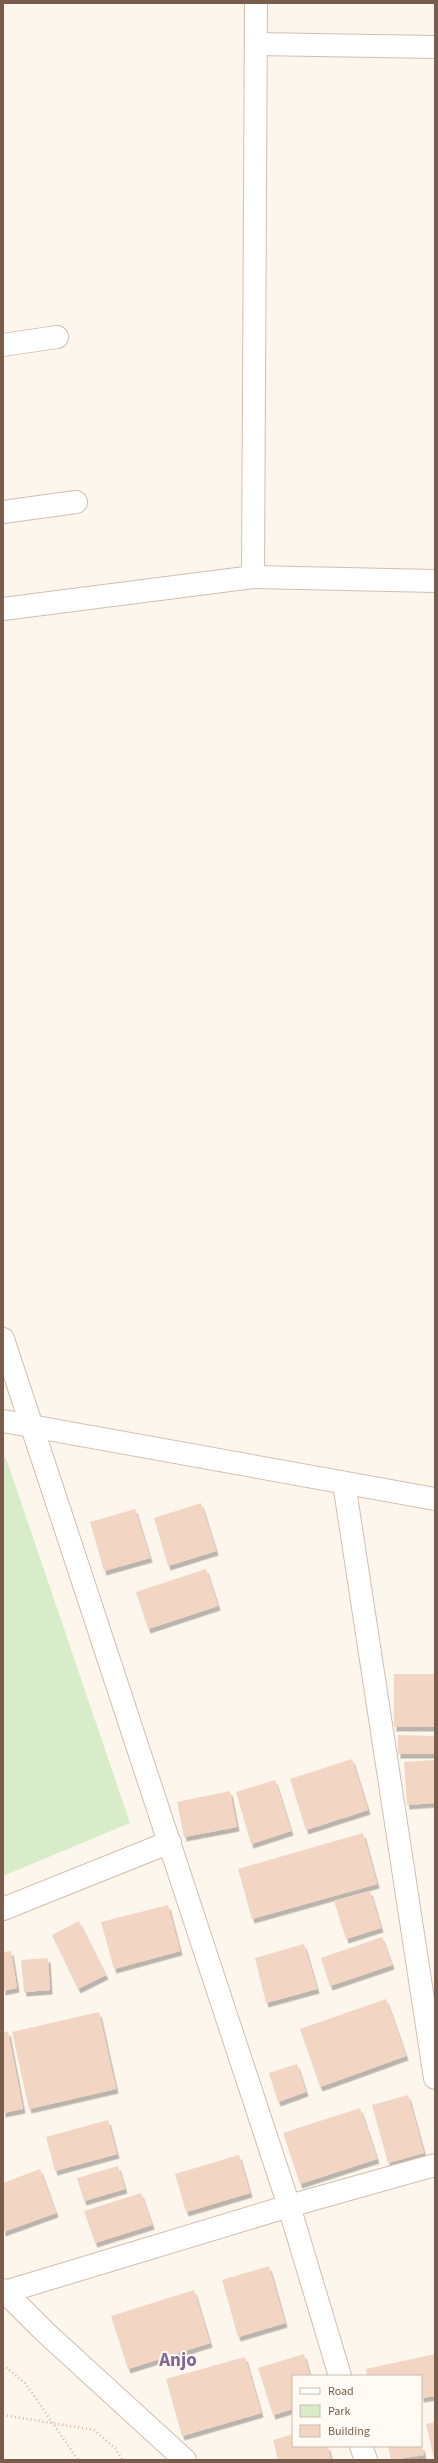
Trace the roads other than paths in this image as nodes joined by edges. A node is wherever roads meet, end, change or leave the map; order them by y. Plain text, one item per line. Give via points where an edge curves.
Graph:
1 (256, 3) edge
2 (257, 44) junction
3 (435, 47) edge
4 (57, 337) dead end
5 (3, 345) edge
6 (76, 502) dead end
7 (3, 512) edge
8 (253, 577) junction
9 (435, 580) edge
10 (3, 609) edge
11 (3, 1339) edge
12 (3, 1421) edge
13 (32, 1426) junction
14 (344, 1483) junction
15 (435, 1499) edge
16 (170, 1842) junction
17 (3, 1910) edge
18 (435, 2078) edge
19 (435, 2165) edge
20 (288, 2206) junction
21 (4, 2291) edge
22 (340, 2375) edge
23 (361, 2447) edge
24 (185, 2460) edge
25 (366, 2460) edge

1 - 2 street
2 - 3 street
2 - 8 street
4 - 5 street
6 - 7 street
8 - 9 street
8 - 10 street
11 - 13 street
12 - 13 street
13 - 14 street
13 - 16 street
14 - 15 street
14 - 18 street
16 - 17 street
16 - 20 street
19 - 20 street
20 - 21 street
20 - 22 street
21 - 24 street
23 - 25 street

